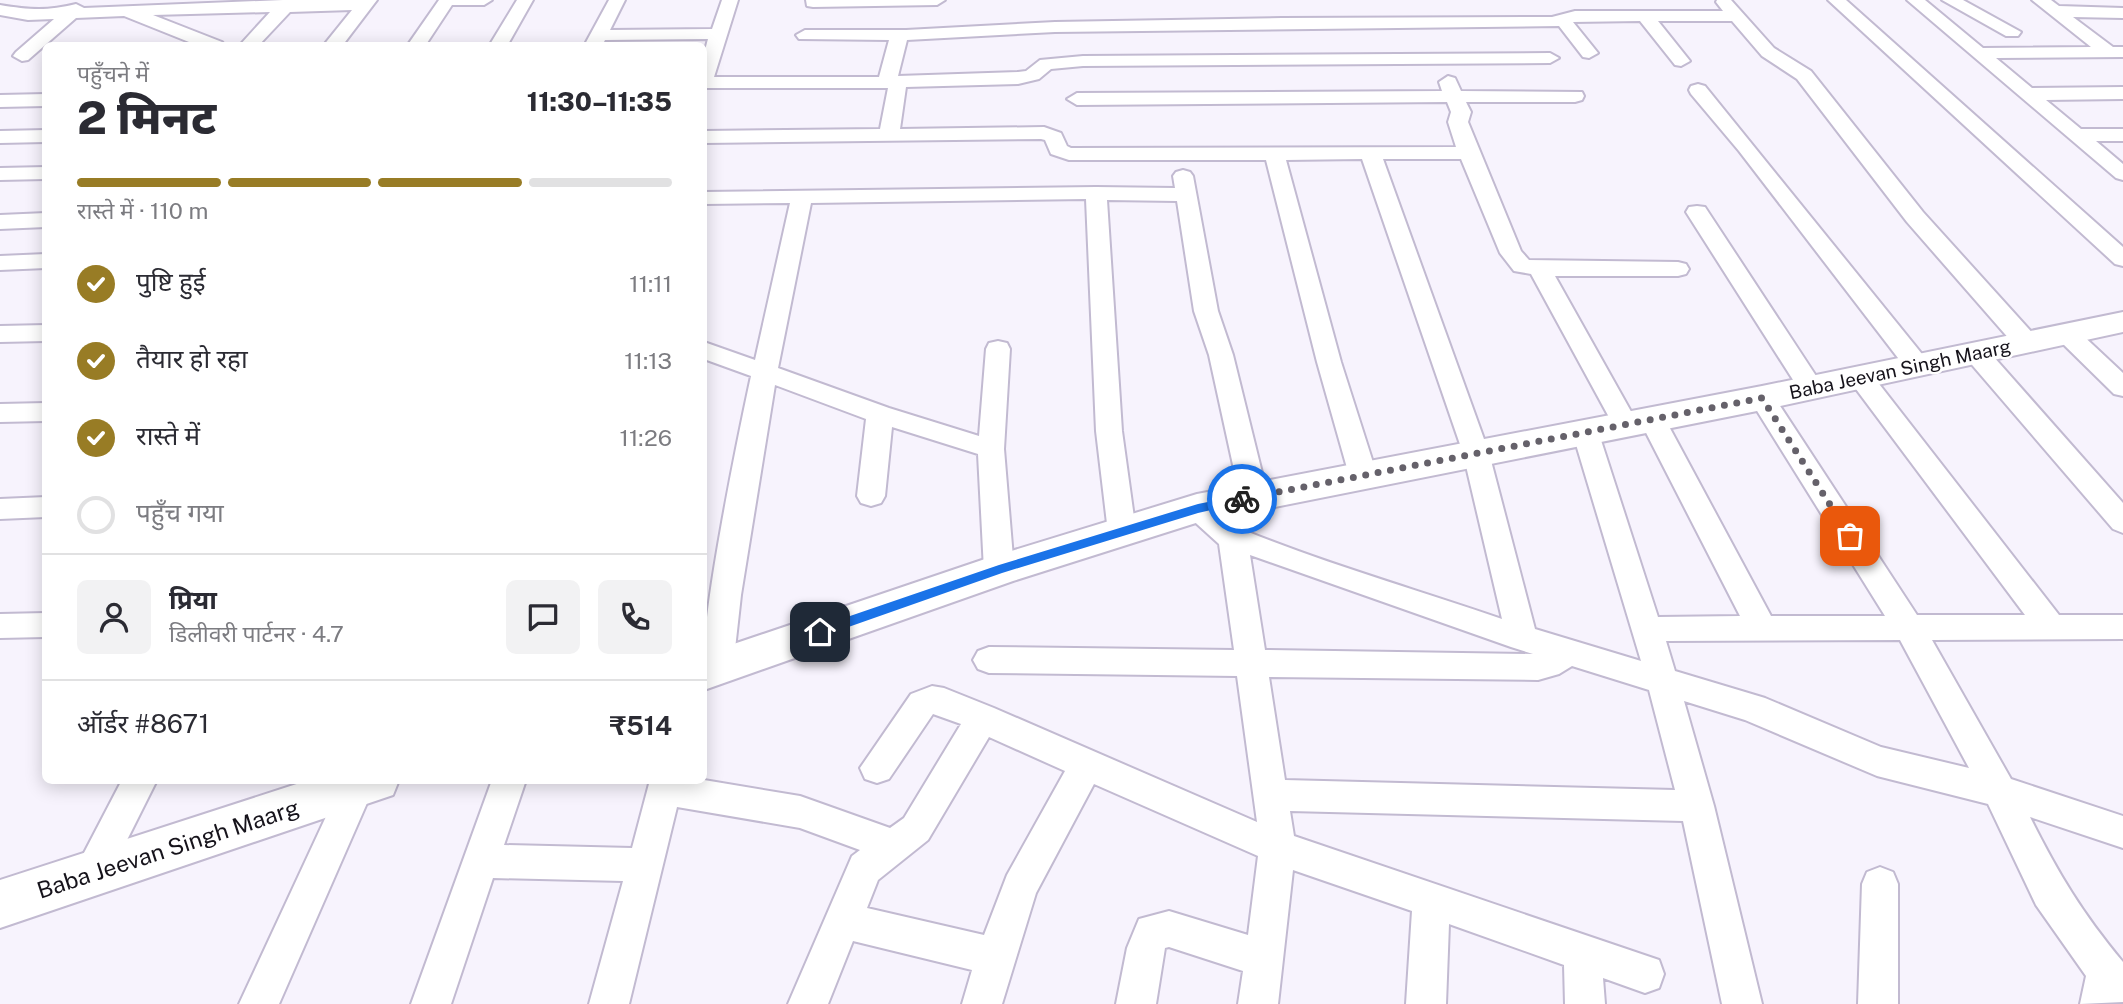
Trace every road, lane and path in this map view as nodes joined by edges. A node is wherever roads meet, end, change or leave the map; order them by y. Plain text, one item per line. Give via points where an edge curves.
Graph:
1 (86, 0) edge
2 (447, 0) edge
3 (484, 0) edge
4 (525, 0) edge
5 (617, 0) edge
6 (730, 0) edge
7 (937, 0) edge
8 (1409, 0) edge
9 (1722, 0) edge
10 (1836, 0) edge
11 (1915, 0) edge
12 (1950, 0) edge
13 (2040, 0) edge
14 (2113, 0) edge
15 (814, 1) edge
16 (367, 3) edge
17 (289, 4) edge
18 (0, 11) edge
19 (126, 11) junction
20 (2056, 11) junction
21 (2123, 11) edge
22 (70, 13) junction
23 (1736, 16) junction
24 (1646, 17) junction
25 (1563, 20) junction
26 (1420, 23) junction
27 (2012, 32) dead end
28 (719, 34) junction
29 (805, 35) junction
30 (900, 35) junction
31 (596, 40) edge
32 (206, 42) edge
33 (252, 42) edge
34 (335, 42) edge
35 (419, 42) edge
36 (500, 42) edge
37 (2116, 52) edge
38 (1589, 53) dead end
39 (1979, 53) junction
40 (2070, 53) junction
41 (42, 55) edge
42 (799, 55) dead end
43 (1437, 58) junction
44 (1550, 58) dead end
45 (1681, 61) dead end
46 (707, 68) edge
47 (707, 76) edge
48 (2115, 80) edge
49 (892, 82) junction
50 (1698, 90) dead end
51 (2029, 94) junction
52 (1455, 96) junction
53 (1575, 96) dead end
54 (1077, 99) dead end
55 (42, 100) edge
56 (0, 101) edge
57 (890, 134) junction
58 (2076, 135) junction
59 (2123, 135) edge
60 (42, 136) edge
61 (0, 137) edge
62 (707, 137) edge
63 (1370, 152) junction
64 (1274, 153) junction
65 (1468, 153) junction
66 (1180, 154) junction
67 (42, 173) edge
68 (0, 174) edge
69 (2123, 174) edge
70 (1096, 193) junction
71 (1186, 195) junction
72 (802, 196) junction
73 (709, 205) edge
74 (1698, 212) dead end
75 (42, 220) edge
76 (0, 222) edge
77 (42, 260) edge
78 (2123, 260) edge
79 (0, 263) edge
80 (1541, 269) junction
81 (1678, 269) dead end
82 (2123, 322) edge
83 (42, 333) edge
84 (0, 334) edge
85 (2068, 335) junction
86 (2027, 343) junction
87 (998, 349) dead end
88 (707, 351) edge
89 (1976, 353) junction
90 (1917, 365) junction
91 (764, 372) junction
92 (1860, 377) junction
93 (1811, 388) junction
94 (2123, 388) edge
95 (1762, 398) junction
96 (42, 412) edge
97 (0, 413) edge
98 (880, 414) junction
99 (1639, 421) junction
100 (1585, 431) junction
101 (991, 449) junction
102 (1476, 453) junction
103 (1363, 475) junction
104 (871, 496) dead end
105 (1254, 497) junction
106 (42, 507) edge
107 (1198, 508) junction
108 (0, 509) edge
109 (2123, 522) edge
110 (1122, 532) junction
111 (1233, 538) junction
112 (999, 570) junction
113 (715, 592) edge
114 (42, 625) edge
115 (0, 626) edge
116 (1760, 627) junction
117 (2123, 627) edge
118 (1909, 628) junction
119 (2052, 628) junction
120 (1646, 629) junction
121 (1522, 638) junction
122 (1568, 652) junction
123 (989, 660) dead end
124 (1252, 664) junction
125 (710, 669) edge
126 (1663, 682) junction
127 (982, 718) junction
128 (1087, 764) junction
129 (877, 768) dead end
130 (138, 784) edge
131 (366, 784) edge
132 (508, 784) edge
133 (666, 785) edge
134 (1999, 791) junction
135 (1271, 795) junction
136 (1697, 806) junction
137 (2123, 832) edge
138 (895, 846) junction
139 (1276, 847) junction
140 (481, 861) junction
141 (645, 865) junction
142 (91, 874) junction
143 (1880, 884) dead end
144 (1431, 900) junction
145 (0, 904) edge
146 (842, 920) junction
147 (1582, 952) junction
148 (995, 957) junction
149 (1264, 959) junction
150 (1645, 974) dead end
151 (2113, 990) edge
152 (259, 1004) edge
153 (431, 1004) edge
154 (608, 1004) edge
155 (808, 1004) edge
156 (982, 1004) edge
157 (1136, 1004) edge
158 (1258, 1004) edge
159 (1426, 1004) edge
160 (1585, 1004) edge
161 (1742, 1004) edge
162 (1878, 1004) edge

1 - 22 street
2 - 3 street
2 - 35 street
4 - 36 street
5 - 31 street
6 - 28 street
7 - 15 street
8 - 26 street
9 - 23 street
10 - 78 street
11 - 39 street
12 - 27 street
13 - 20 street
14 - 21 street
15 - 29 street
16 - 17 street
16 - 34 street
17 - 19 street
17 - 33 street
18 - 22 street
19 - 22 street
19 - 32 street
20 - 21 street
20 - 37 street
22 - 41 street via 14,57
23 - 24 street
23 - 86 street via 1768,52 1804,75 1915,217
24 - 25 street via 1575,16
24 - 45 street
25 - 26 street
25 - 38 street
26 - 30 street via 1079,27
26 - 43 street
28 - 31 street
28 - 46 street
29 - 30 street
29 - 42 street
30 - 49 street
37 - 40 street
39 - 40 street
39 - 51 street
40 - 48 street
43 - 44 street
43 - 49 street via 1083,61 1046,64 1037,73 1018,78
43 - 52 street
47 - 49 street
48 - 51 street
49 - 57 street
50 - 90 street
51 - 58 street
52 - 53 street
52 - 54 street
52 - 65 street
55 - 56 street
57 - 62 street
57 - 66 street via 1044,133 1054,137 1058,150 1069,154
58 - 59 street
58 - 69 street
60 - 61 street
63 - 64 street
63 - 65 street
63 - 102 street
64 - 66 street
64 - 103 street
65 - 80 street via 1514,259 1522,266
66 - 71 street
67 - 68 street
70 - 71 street
70 - 72 street
70 - 110 street via 1109,431
71 - 105 street via 1206,311 1221,355
72 - 73 street
72 - 91 street
74 - 93 street
75 - 76 street
77 - 79 street
80 - 81 street
80 - 99 street
82 - 85 street, Baba Jeevan Singh Maarg
83 - 84 street
85 - 86 street, Baba Jeevan Singh Maarg
85 - 94 street
86 - 89 street, Baba Jeevan Singh Maarg
87 - 101 street
88 - 91 street
89 - 90 street, Baba Jeevan Singh Maarg
89 - 109 street
90 - 92 street, Baba Jeevan Singh Maarg
91 - 98 street
91 - 113 street
92 - 93 street, Baba Jeevan Singh Maarg
92 - 119 street
93 - 95 street, Baba Jeevan Singh Maarg
95 - 99 street, Baba Jeevan Singh Maarg
95 - 118 street
96 - 97 street
98 - 101 street
98 - 104 street
99 - 100 street, Baba Jeevan Singh Maarg
99 - 116 street
100 - 102 street, Baba Jeevan Singh Maarg
100 - 120 street
101 - 112 street
102 - 103 street, Baba Jeevan Singh Maarg
102 - 121 street
103 - 105 street, Baba Jeevan Singh Maarg
105 - 107 street, Baba Jeevan Singh Maarg
106 - 108 street
107 - 110 street, Baba Jeevan Singh Maarg
107 - 111 street
110 - 112 street, Baba Jeevan Singh Maarg
111 - 121 street
111 - 124 street
112 - 125 street, Baba Jeevan Singh Maarg
113 - 125 street
114 - 115 street
116 - 118 street
116 - 120 street
117 - 119 street
118 - 119 street
118 - 134 street
120 - 126 street
121 - 122 street
122 - 124 street via 1538,667
122 - 126 street
123 - 124 street
124 - 135 street
126 - 134 street via 1753,708 1886,765
126 - 136 street
127 - 128 street
127 - 129 street via 944,702 922,704
127 - 138 street via 927,814
128 - 139 street
128 - 148 street via 1024,878
130 - 142 street
131 - 142 street, Baba Jeevan Singh Maarg
131 - 152 street
132 - 140 street
133 - 138 street via 800,812
133 - 141 street
134 - 137 street
134 - 151 street via 2049,893
135 - 136 street
135 - 139 street
136 - 161 street
138 - 146 street via 865,868
139 - 144 street
139 - 149 street
140 - 141 street
140 - 153 street
141 - 154 street
142 - 145 street, Baba Jeevan Singh Maarg
143 - 162 street
144 - 147 street
144 - 159 street
146 - 148 street
146 - 155 street
147 - 150 street
147 - 160 street
148 - 156 street
149 - 157 street via 1169,929 1152,932
149 - 158 street

